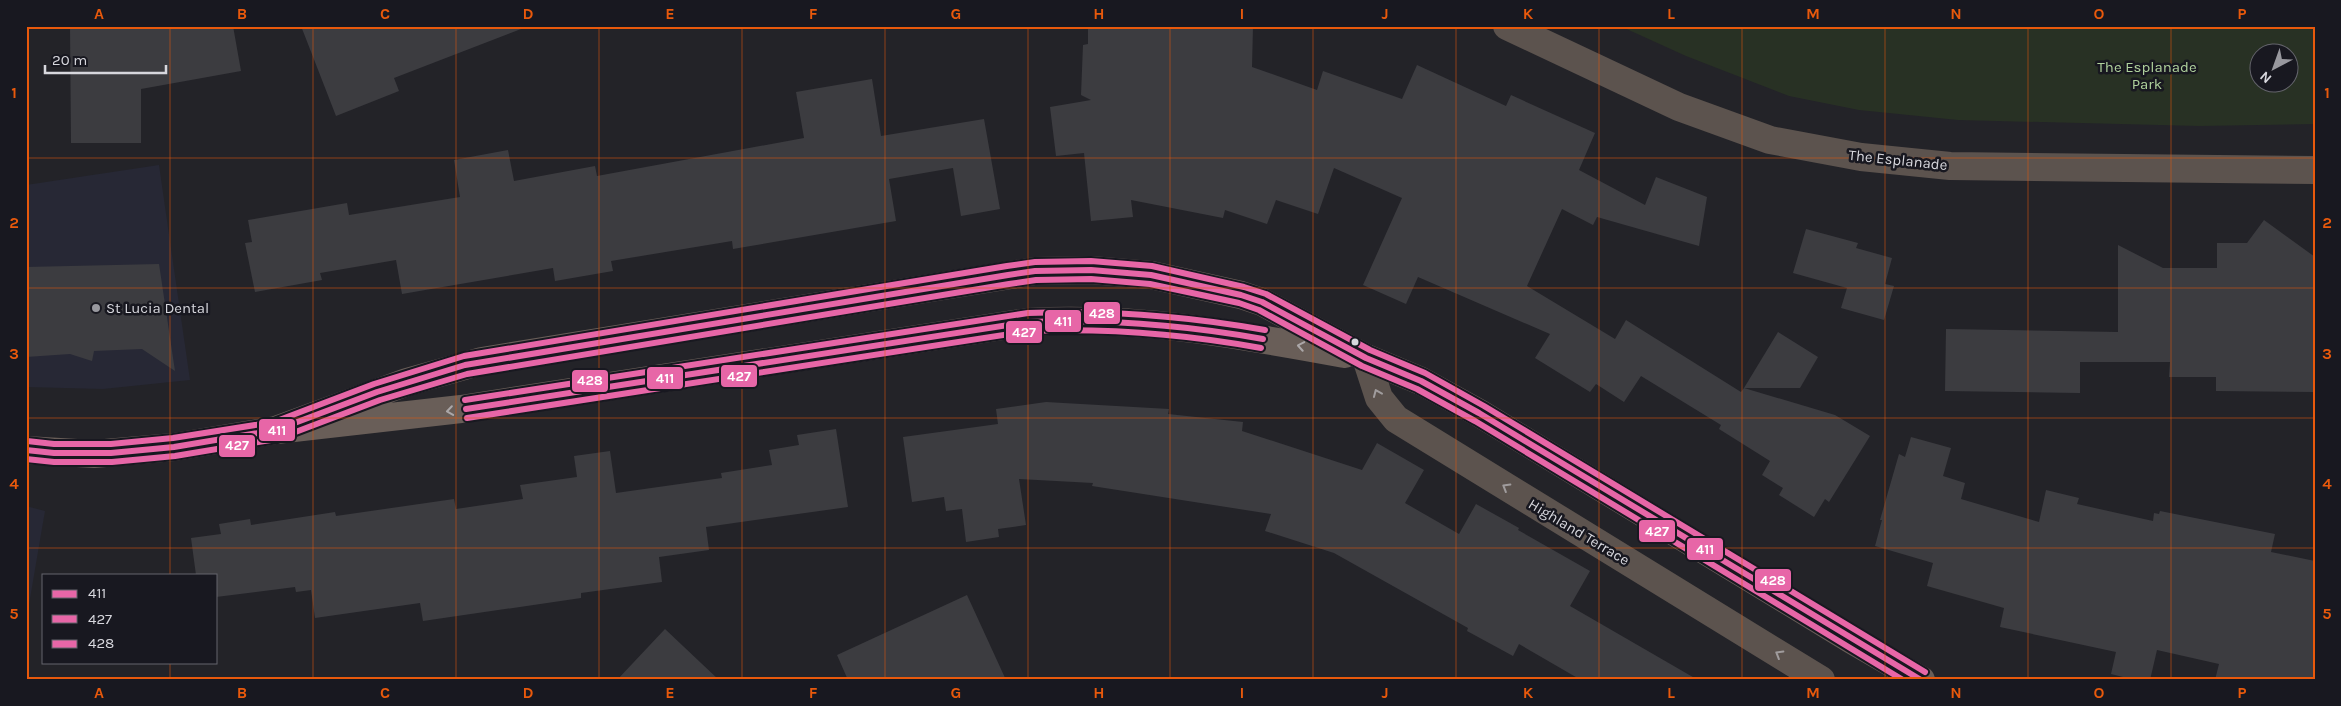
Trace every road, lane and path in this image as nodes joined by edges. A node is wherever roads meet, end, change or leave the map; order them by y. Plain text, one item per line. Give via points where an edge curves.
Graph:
1 (1507, 26) edge
2 (2315, 170) edge
3 (1366, 358) junction
4 (276, 430) junction
5 (26, 450) edge
6 (1821, 680) edge
7 (1921, 680) edge

1 - 2 street, The Esplanade via 1679,107 1770,140 1861,157 1950,166
3 -> 4 main road via 1174,325 1074,320 1028,322 461,409
3 - 4 main road via 1281,311 1242,295 1151,275 1091,270 1035,271 473,363 377,392
6 -> 3 street, Highland Terrace via 1396,419 1379,398
3 - 7 main road via 1443,393 1534,444
4 - 5 main road via 174,447 111,453

